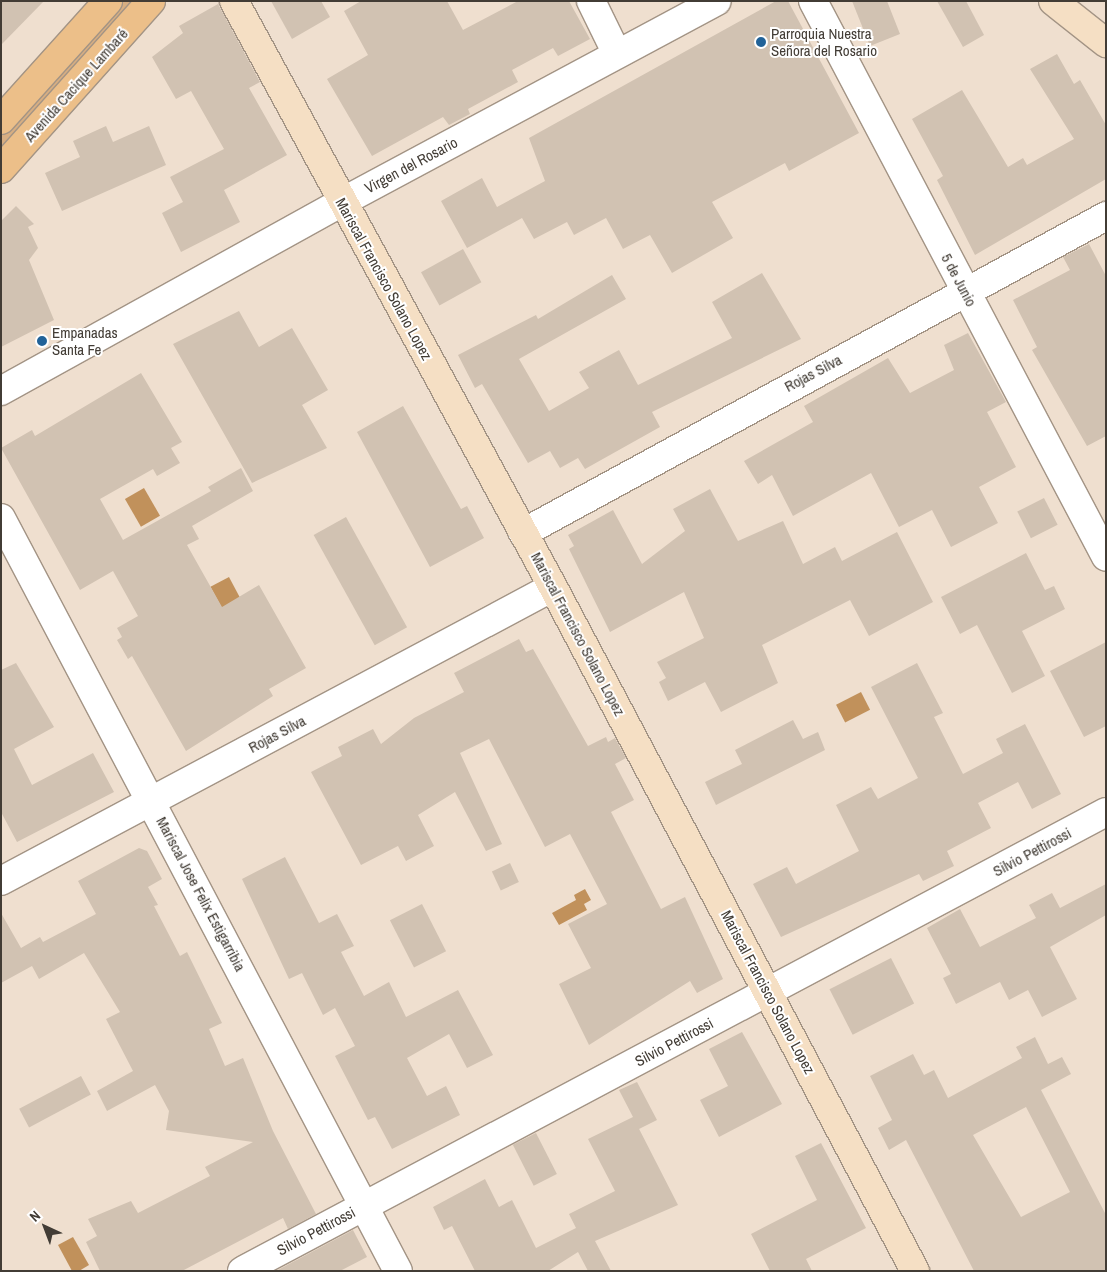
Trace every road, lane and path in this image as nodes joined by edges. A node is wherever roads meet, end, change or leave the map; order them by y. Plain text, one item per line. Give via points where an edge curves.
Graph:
1 (108, 1) edge
2 (151, 1) edge
3 (234, 1) edge
4 (591, 1) edge
5 (717, 1) edge
6 (813, 1) edge
7 (1053, 1) edge
8 (1106, 43) edge
9 (617, 54) junction
10 (1, 120) edge
11 (1, 169) edge
12 (342, 202) junction
13 (1106, 216) edge
14 (966, 293) junction
15 (1, 392) edge
16 (1, 518) edge
17 (523, 533) junction
18 (1106, 557) edge
19 (554, 587) junction
20 (152, 800) junction
21 (1106, 812) edge
22 (1, 880) edge
23 (768, 992) junction
24 (365, 1206) junction
25 (242, 1271) edge
26 (398, 1271) edge
27 (915, 1271) edge

1 - 10 main road
2 - 11 main road, Avenida Cacique Lambaré
3 - 12 street, Mariscal Francisco Solano Lopez
4 - 9 street
5 - 9 street, Virgen del Rosario
6 - 14 street, 5 de Junio
7 - 8 street
9 - 12 street, Virgen del Rosario
12 - 15 street, Virgen del Rosario
12 - 17 street, Mariscal Francisco Solano Lopez
13 - 14 street, Rojas Silva
14 - 17 street, Rojas Silva via 806,376
14 - 18 street, 5 de Junio
16 - 20 street, Mariscal Jose Felix Estigarribia
17 - 19 street, Mariscal Francisco Solano Lopez
19 - 20 street, Rojas Silva
19 - 23 street, Mariscal Francisco Solano Lopez
20 - 22 street, Rojas Silva
20 - 24 street, Mariscal Jose Felix Estigarribia
21 - 23 street, Silvio Pettirossi
23 - 24 street, Silvio Pettirossi
23 - 27 street, Mariscal Francisco Solano Lopez
24 - 25 street, Silvio Pettirossi
24 - 26 street, Mariscal Jose Felix Estigarribia

